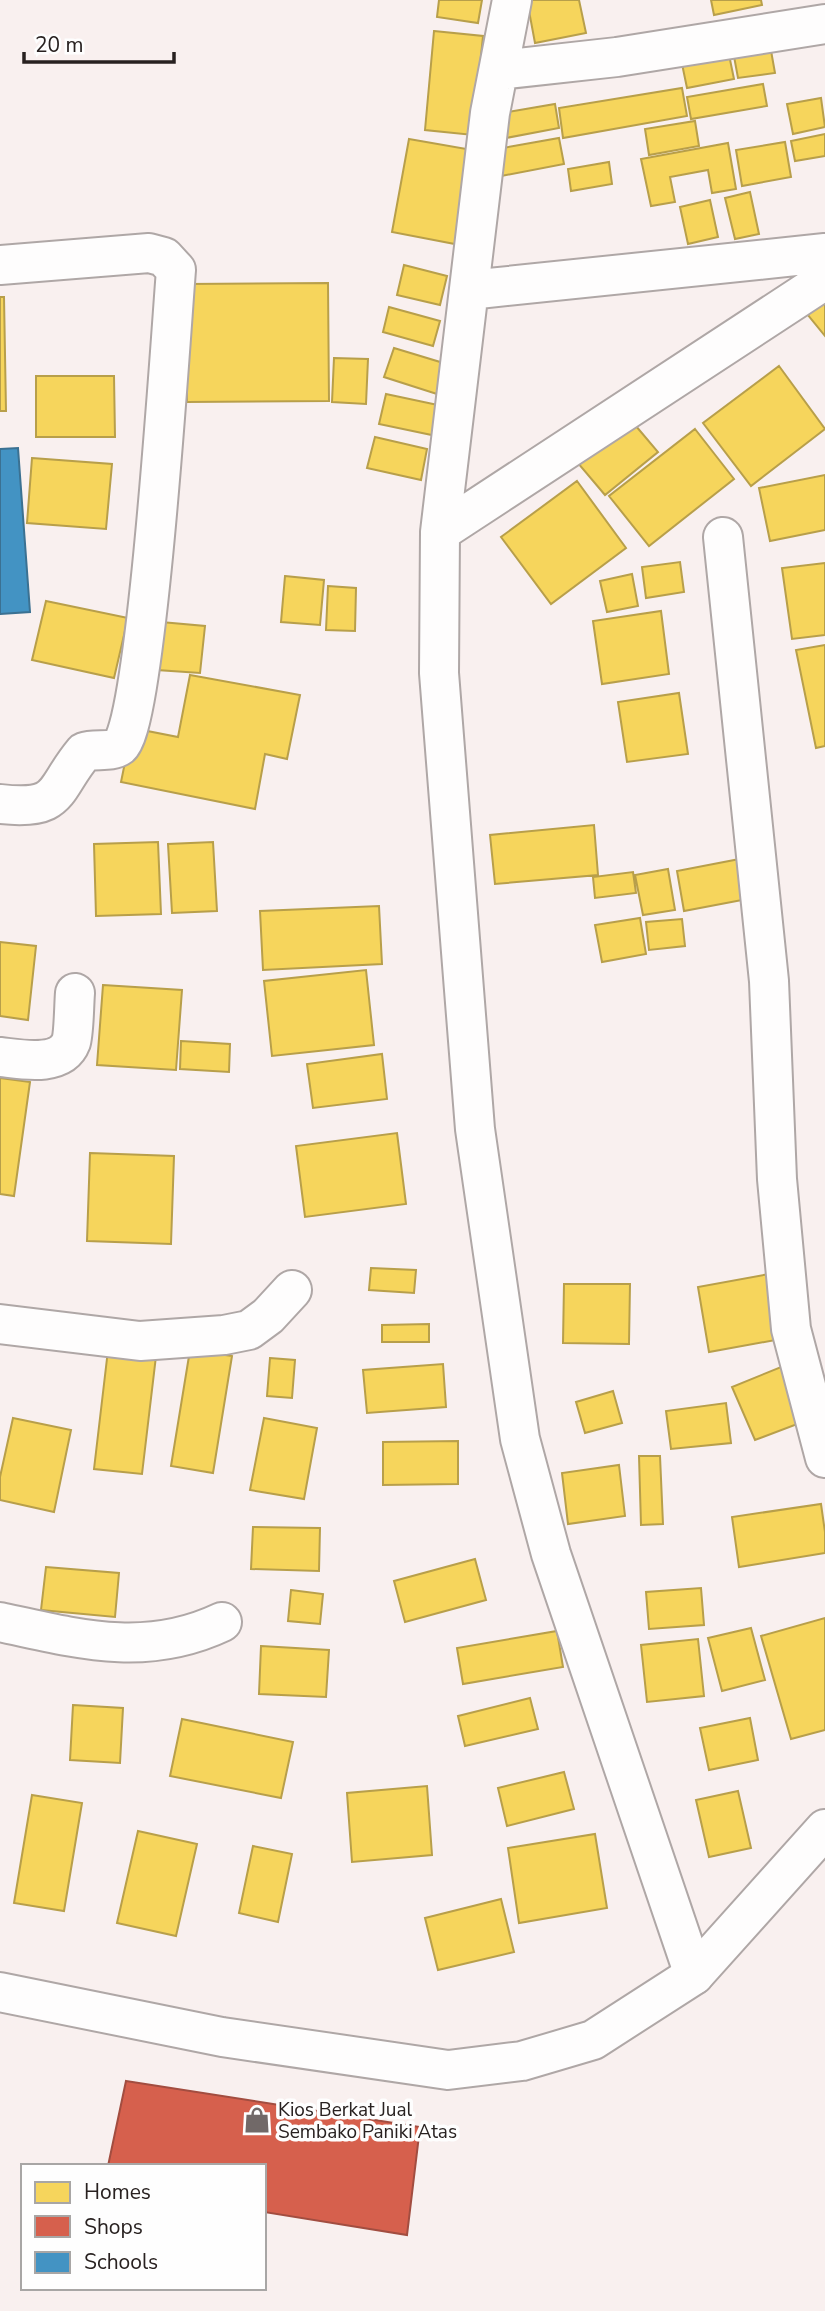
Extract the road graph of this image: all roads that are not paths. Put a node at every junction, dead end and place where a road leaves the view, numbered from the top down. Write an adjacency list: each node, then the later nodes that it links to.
1 (512, 0): 3 (street)
2 (825, 24): 3 (street)
3 (499, 70): 7 (street)
4 (825, 253): 7 (street)
5 (0, 265): 10 (street)
6 (825, 280): 8 (street)
7 (469, 290): 8 (street)
8 (440, 533): 19 (street)
9 (723, 537): 15 (street)
10 (0, 804)
11 (75, 993): 12 (street)
12 (0, 1057)
13 (292, 1290): 14 (street)
14 (0, 1324)
15 (825, 1458)
16 (0, 1622): 17 (street)
17 (222, 1622)
18 (825, 1829): 19 (street)
19 (694, 1975): 20 (street)
20 (0, 1993)

